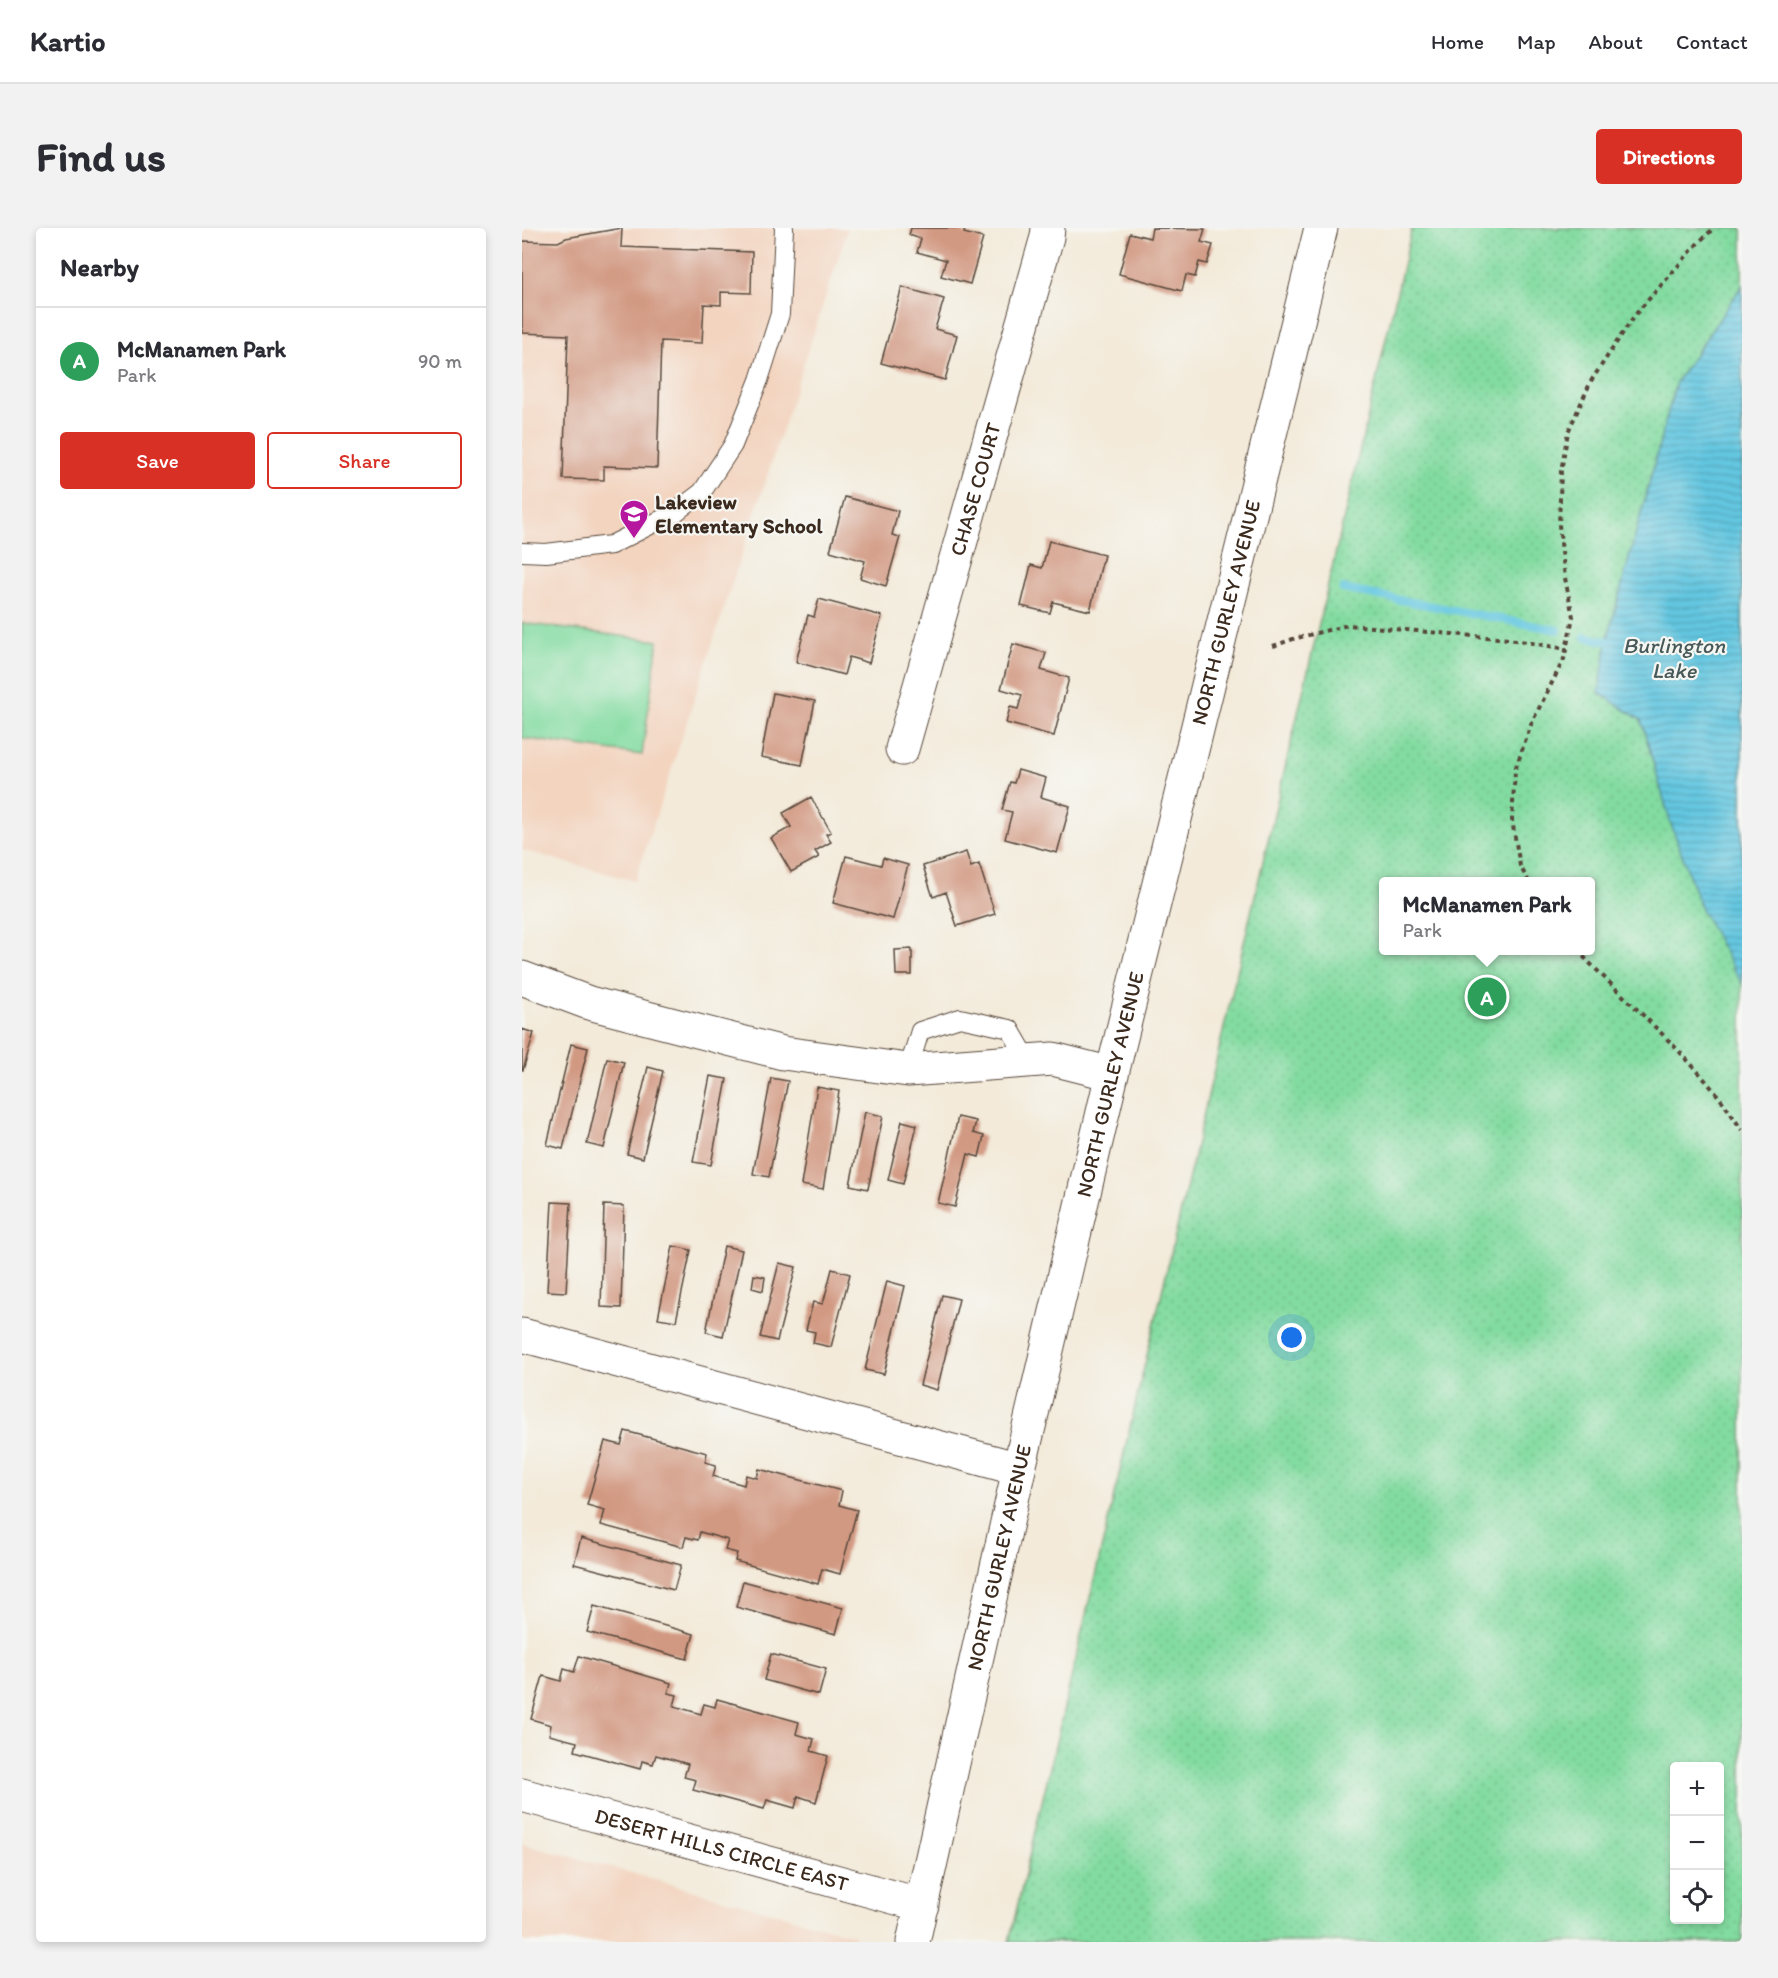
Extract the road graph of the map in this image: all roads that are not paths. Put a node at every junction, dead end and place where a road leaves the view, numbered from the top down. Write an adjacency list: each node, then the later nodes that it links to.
1 (784, 228): 4 (lane)
2 (1048, 228): 5 (street, CHASE COURT)
3 (1321, 228): 9 (street, NORTH GURLEY AVENUE)
4 (522, 552)
5 (902, 749)
6 (522, 978): 8 (street)
7 (1028, 1060): 8 (street); 8 (lane); 9 (street)
8 (908, 1070)
9 (1112, 1074): 11 (street, NORTH GURLEY AVENUE)
10 (522, 1335): 11 (street)
11 (1019, 1469): 13 (street, NORTH GURLEY AVENUE)
12 (522, 1795): 13 (street, DESERT HILLS CIRCLE EAST)
13 (922, 1905): 14 (street, NORTH GURLEY AVENUE)
14 (913, 1942)

